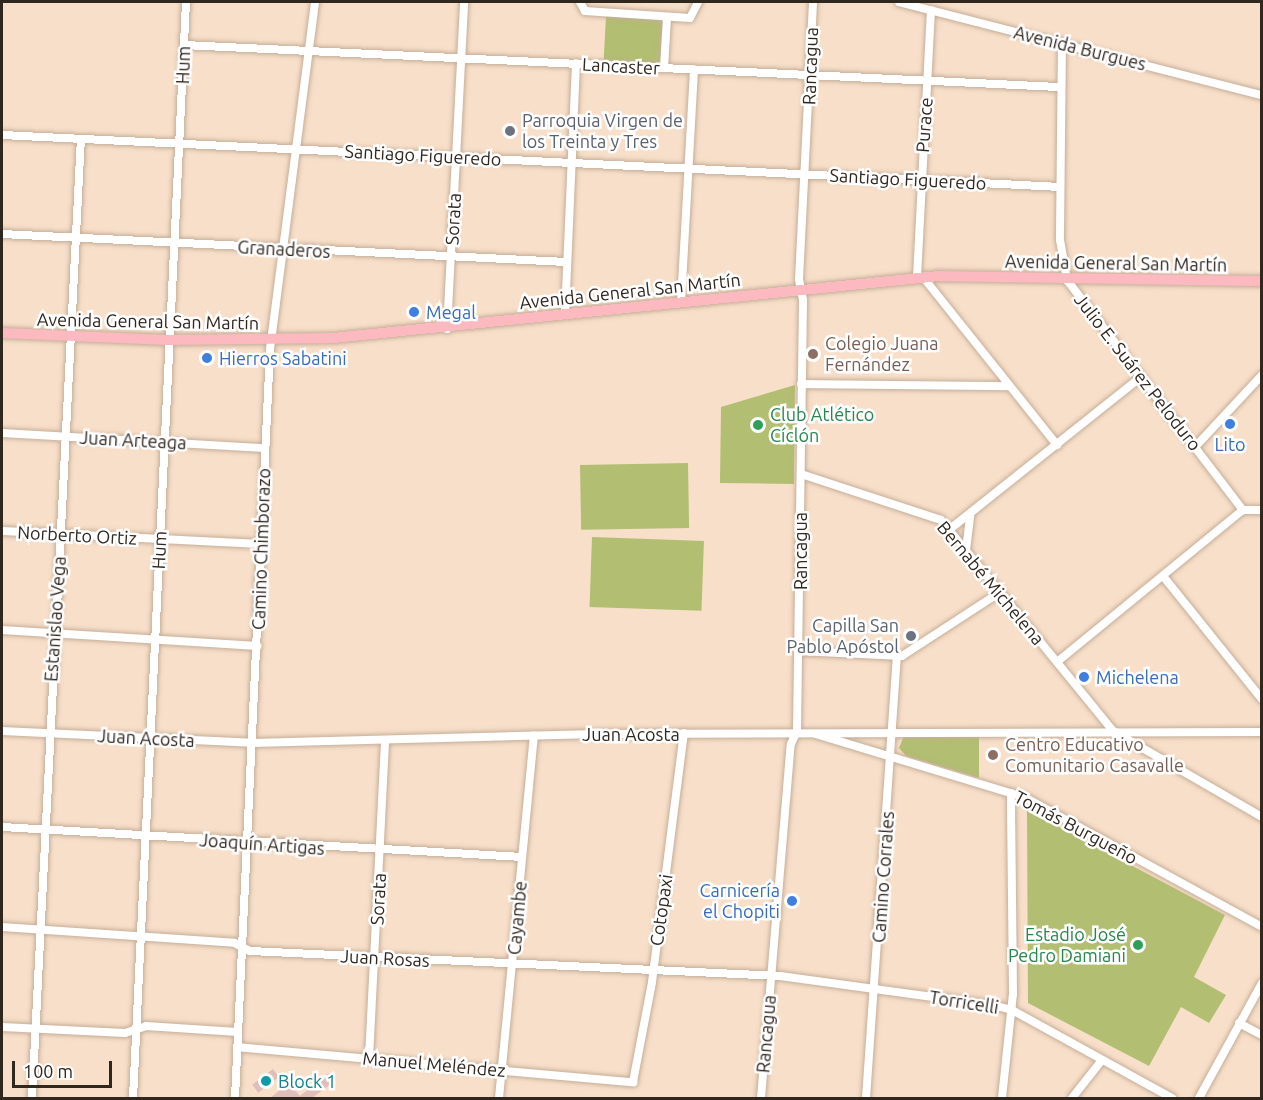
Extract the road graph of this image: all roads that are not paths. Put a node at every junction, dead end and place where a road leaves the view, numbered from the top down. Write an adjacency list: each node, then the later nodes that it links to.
1 (186, 2): 11 (street, Hum)
2 (315, 2): 12 (street, Camino Chimborazo)
3 (464, 2): 13 (street, Sorata)
4 (698, 2): 9 (street)
5 (813, 2): 17 (street, Rancagua)
6 (899, 2): 8 (street, Avenida Burgues)
7 (581, 6): 9 (street)
8 (931, 10): 10 (street, Avenida Burgues); 18 (street, Purace)
9 (667, 17): 15 (street)
10 (1062, 42): 19 (street, Julio E. Suárez Peloduro); 20 (street, Avenida Burgues)
11 (184, 45): 12 (street, Lancaster); 23 (street, Hum)
12 (309, 50): 13 (street, Lancaster); 24 (street, Camino Chimborazo)
13 (461, 58): 14 (street, Lancaster); 25 (street, Sorata)
14 (576, 63): 15 (street, Lancaster); 26 (street)
15 (664, 68): 16 (street, Lancaster)
16 (694, 69): 17 (street, Lancaster); 27 (street)
17 (810, 75): 18 (street, Lancaster); 28 (street, Rancagua)
18 (928, 82): 19 (street, Lancaster); 29 (street, Purace)
19 (1059, 87): 30 (street, Julio E. Suárez Peloduro)
20 (1262, 95)
21 (2, 135): 22 (street, Santiago Figueredo)
22 (81, 139): 23 (street, Santiago Figueredo); 32 (street, Estanislao Vega)
23 (180, 143): 24 (street, Santiago Figueredo); 33 (street, Hum)
24 (296, 149): 25 (street, Santiago Figueredo); 34 (street, Camino Chimborazo)
25 (456, 157): 26 (street, Santiago Figueredo); 35 (street, Sorata)
26 (572, 163): 27 (street, Santiago Figueredo); 36 (street)
27 (689, 168): 28 (street, Santiago Figueredo); 41 (street)
28 (806, 174): 29 (street, Santiago Figueredo); 40 (street, Rancagua)
29 (921, 180): 30 (street, Santiago Figueredo); 37 (street, Purace)
30 (1060, 187): 38 (street, Julio E. Suárez Peloduro)
31 (2, 234): 32 (street, Granaderos)
32 (76, 238): 33 (street, Granaderos); 45 (street, Estanislao Vega)
33 (175, 243): 34 (street, Granaderos); 47 (street, Hum)
34 (283, 248): 35 (street, Granaderos); 46 (street, Camino Chimborazo)
35 (451, 256): 36 (street, Granaderos); 43 (street, Sorata)
36 (567, 262): 42 (street)
37 (920, 277): 38 (main road, Avenida General San Martín); 40 (main road, Avenida General San Martín); 51 (street)
38 (1067, 280): 39 (main road, Avenida General San Martín); 49 (street, Julio E. Suárez Peloduro)
39 (1262, 281)
40 (801, 289): 41 (main road, Avenida General San Martín); 50 (street, Rancagua)
41 (681, 302): 42 (main road, Avenida General San Martín)
42 (565, 315): 43 (main road, Avenida General San Martín)
43 (447, 329): 46 (main road, Avenida General San Martín)
44 (2, 333): 45 (main road, Avenida General San Martín)
45 (71, 337): 47 (main road, Avenida General San Martín); 53 (street, Estanislao Vega)
46 (271, 339): 47 (main road, Avenida General San Martín); 57 (street, Camino Chimborazo)
47 (168, 340): 54 (street, Hum)
48 (1262, 375): 56 (street)
49 (1140, 378): 55 (street); 56 (street, Julio E. Suárez Peloduro)
50 (801, 384): 51 (street); 58 (street, Rancagua)
51 (1009, 386): 55 (street)
52 (2, 433): 53 (street, Juan Arteaga)
53 (66, 436): 54 (street, Juan Arteaga); 64 (street, Estanislao Vega)
54 (164, 442): 57 (street, Juan Arteaga); 65 (street, Hum)
55 (1057, 445): 61 (street)
56 (1196, 446): 59 (street, Julio E. Suárez Peloduro)
57 (265, 447): 66 (street, Camino Chimborazo)
58 (801, 474): 62 (street, Bernabé Michelena); 74 (street, Rancagua)
59 (1243, 510): 60 (street); 68 (street)
60 (1262, 510)
61 (971, 513): 62 (street); 67 (street)
62 (950, 529): 67 (street, Bernabé Michelena)
63 (2, 531): 64 (street, Norberto Ortiz)
64 (61, 534): 65 (street, Norberto Ortiz); 71 (street, Estanislao Vega)
65 (159, 539): 66 (street, Norberto Ortiz); 72 (street, Hum)
66 (261, 544): 73 (street, Camino Chimborazo)
67 (966, 550): 69 (street, Bernabé Michelena)
68 (1163, 576): 76 (street); 77 (street)
69 (1000, 592): 75 (street); 76 (street, Bernabé Michelena)
70 (2, 630): 71 (street)
71 (54, 632): 72 (street); 85 (street, Estanislao Vega)
72 (154, 639): 73 (street); 87 (street, Hum)
73 (257, 646): 89 (street, Camino Chimborazo)
74 (799, 651): 75 (street); 80 (street, Rancagua)
75 (897, 656): 78 (street, Camino Corrales)
76 (1056, 662): 81 (street, Bernabé Michelena)
77 (1262, 699)
78 (893, 730): 81 (street, Juan Acosta); 82 (street, Juan Acosta); 90 (street, Camino Corrales)
79 (2, 731): 85 (street, Juan Acosta)
80 (797, 731): 82 (street, Juan Acosta); 84 (street, Juan Acosta); 107 (street, Rancagua)
81 (1113, 731): 83 (street, Juan Acosta); 92 (street)
82 (810, 732): 90 (street, Tomás Burgueño)
83 (1262, 732)
84 (684, 733): 86 (street, Juan Acosta); 106 (street, Cotopaxi)
85 (49, 734): 87 (street, Juan Acosta); 94 (street, Estanislao Vega)
86 (534, 736): 88 (street, Juan Acosta); 98 (street, Cayambe)
87 (149, 739): 89 (street, Juan Acosta); 95 (street, Hum)
88 (385, 740): 89 (street, Juan Acosta); 97 (street, Sorata)
89 (252, 743): 96 (street, Camino Chimborazo)
90 (891, 759): 91 (street, Tomás Burgueño); 109 (street, Camino Corrales)
91 (1011, 792): 100 (street, Tomás Burgueño); 110 (street)
92 (1262, 817)
93 (2, 827): 94 (street, Joaquín Artigas)
94 (43, 830): 95 (street, Joaquín Artigas); 101 (street, Estanislao Vega)
95 (145, 836): 96 (street, Joaquín Artigas); 102 (street, Hum)
96 (249, 844): 97 (street, Joaquín Artigas); 103 (street, Camino Chimborazo)
97 (380, 851): 98 (street, Joaquín Artigas); 104 (street, Sorata)
98 (522, 857): 105 (street, Cayambe)
99 (2, 927): 101 (street, Juan Rosas)
100 (1262, 927)
101 (39, 929): 102 (street, Juan Rosas); 113 (street, Estanislao Vega)
102 (141, 935): 103 (street, Juan Rosas); 114 (street, Hum)
103 (243, 948): 104 (street, Juan Rosas); 115 (street, Camino Chimborazo)
104 (375, 958): 105 (street, Juan Rosas); 118 (street, Sorata)
105 (513, 965): 106 (street, Juan Rosas); 120 (street, Cayambe)
106 (653, 973): 107 (street, Juan Rosas); 121 (street, Cotopaxi)
107 (771, 977): 109 (street, Torricelli); 126 (street, Rancagua)
108 (1262, 983): 111 (street)
109 (874, 990): 110 (street, Torricelli); 127 (street, Camino Corrales)
110 (1012, 1010): 119 (street, Torricelli); 128 (street)
111 (1239, 1023): 116 (street); 131 (street)
112 (2, 1027): 113 (street)
113 (37, 1029): 114 (street); 122 (street, Estanislao Vega)
114 (136, 1029): 115 (street); 123 (street, Hum)
115 (238, 1032): 117 (street, Camino Chimborazo)
116 (1262, 1035)
117 (237, 1047): 118 (street, Manuel Meléndez); 124 (street, Camino Chimborazo)
118 (369, 1058): 120 (street, Manuel Meléndez)
119 (1102, 1060): 129 (street); 130 (street, Torricelli)
120 (503, 1071): 121 (street, Manuel Meléndez); 125 (street, Cayambe)
121 (630, 1083)
122 (32, 1098)
123 (132, 1098)
124 (234, 1098)
125 (499, 1098)
126 (761, 1098)
127 (866, 1098)
128 (1002, 1098)
129 (1072, 1098)
130 (1172, 1098)
131 (1198, 1098)

